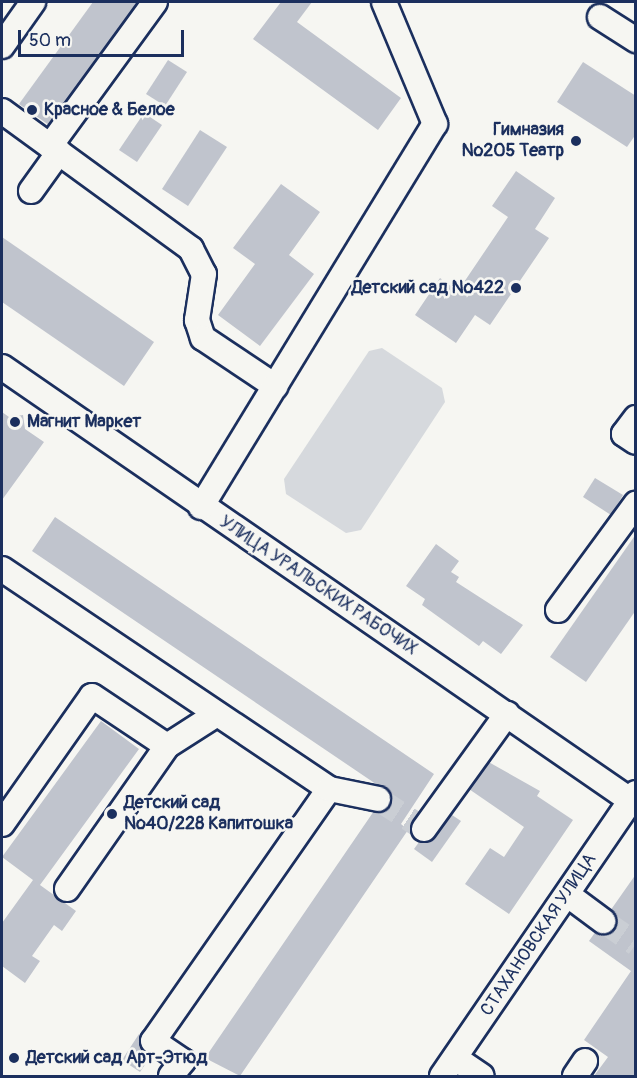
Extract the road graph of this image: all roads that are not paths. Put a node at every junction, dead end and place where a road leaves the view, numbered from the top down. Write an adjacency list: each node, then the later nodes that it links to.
1 (33, 2): 6 (street)
2 (155, 2): 8 (street)
3 (384, 2): 11 (street)
4 (600, 17): 5 (street)
5 (636, 40)
6 (2, 46)
7 (2, 111): 8 (street)
8 (54, 149): 9 (street); 11 (street)
9 (31, 191)
10 (2, 367): 15 (street, УЛИЦА УРАЛЬСКИХ РАБОЧИХ)
11 (275, 386): 15 (street)
12 (636, 418): 13 (street)
13 (636, 442)
14 (636, 504): 17 (street)
15 (201, 507): 19 (street, УЛИЦА УРАЛЬСКИХ РАБОЧИХ)
16 (2, 569): 18 (street)
17 (558, 610)
18 (217, 714): 20 (street); 21 (street)
19 (507, 714): 23 (street, УЛИЦА УРАЛЬСКИХ РАБОЧИХ); 25 (street)
20 (167, 746): 24 (street); 26 (street)
21 (329, 789): 22 (street); 30 (street)
22 (378, 799)
23 (634, 799): 27 (street, СТАХАНОВСКАЯ УЛИЦА)
24 (2, 824)
25 (424, 829)
26 (67, 889)
27 (568, 895): 28 (street); 29 (street, СТАХАНОВСКАЯ УЛИЦА)
28 (603, 921)
29 (448, 1067): 31 (street)
30 (171, 1077)
31 (482, 1077)

